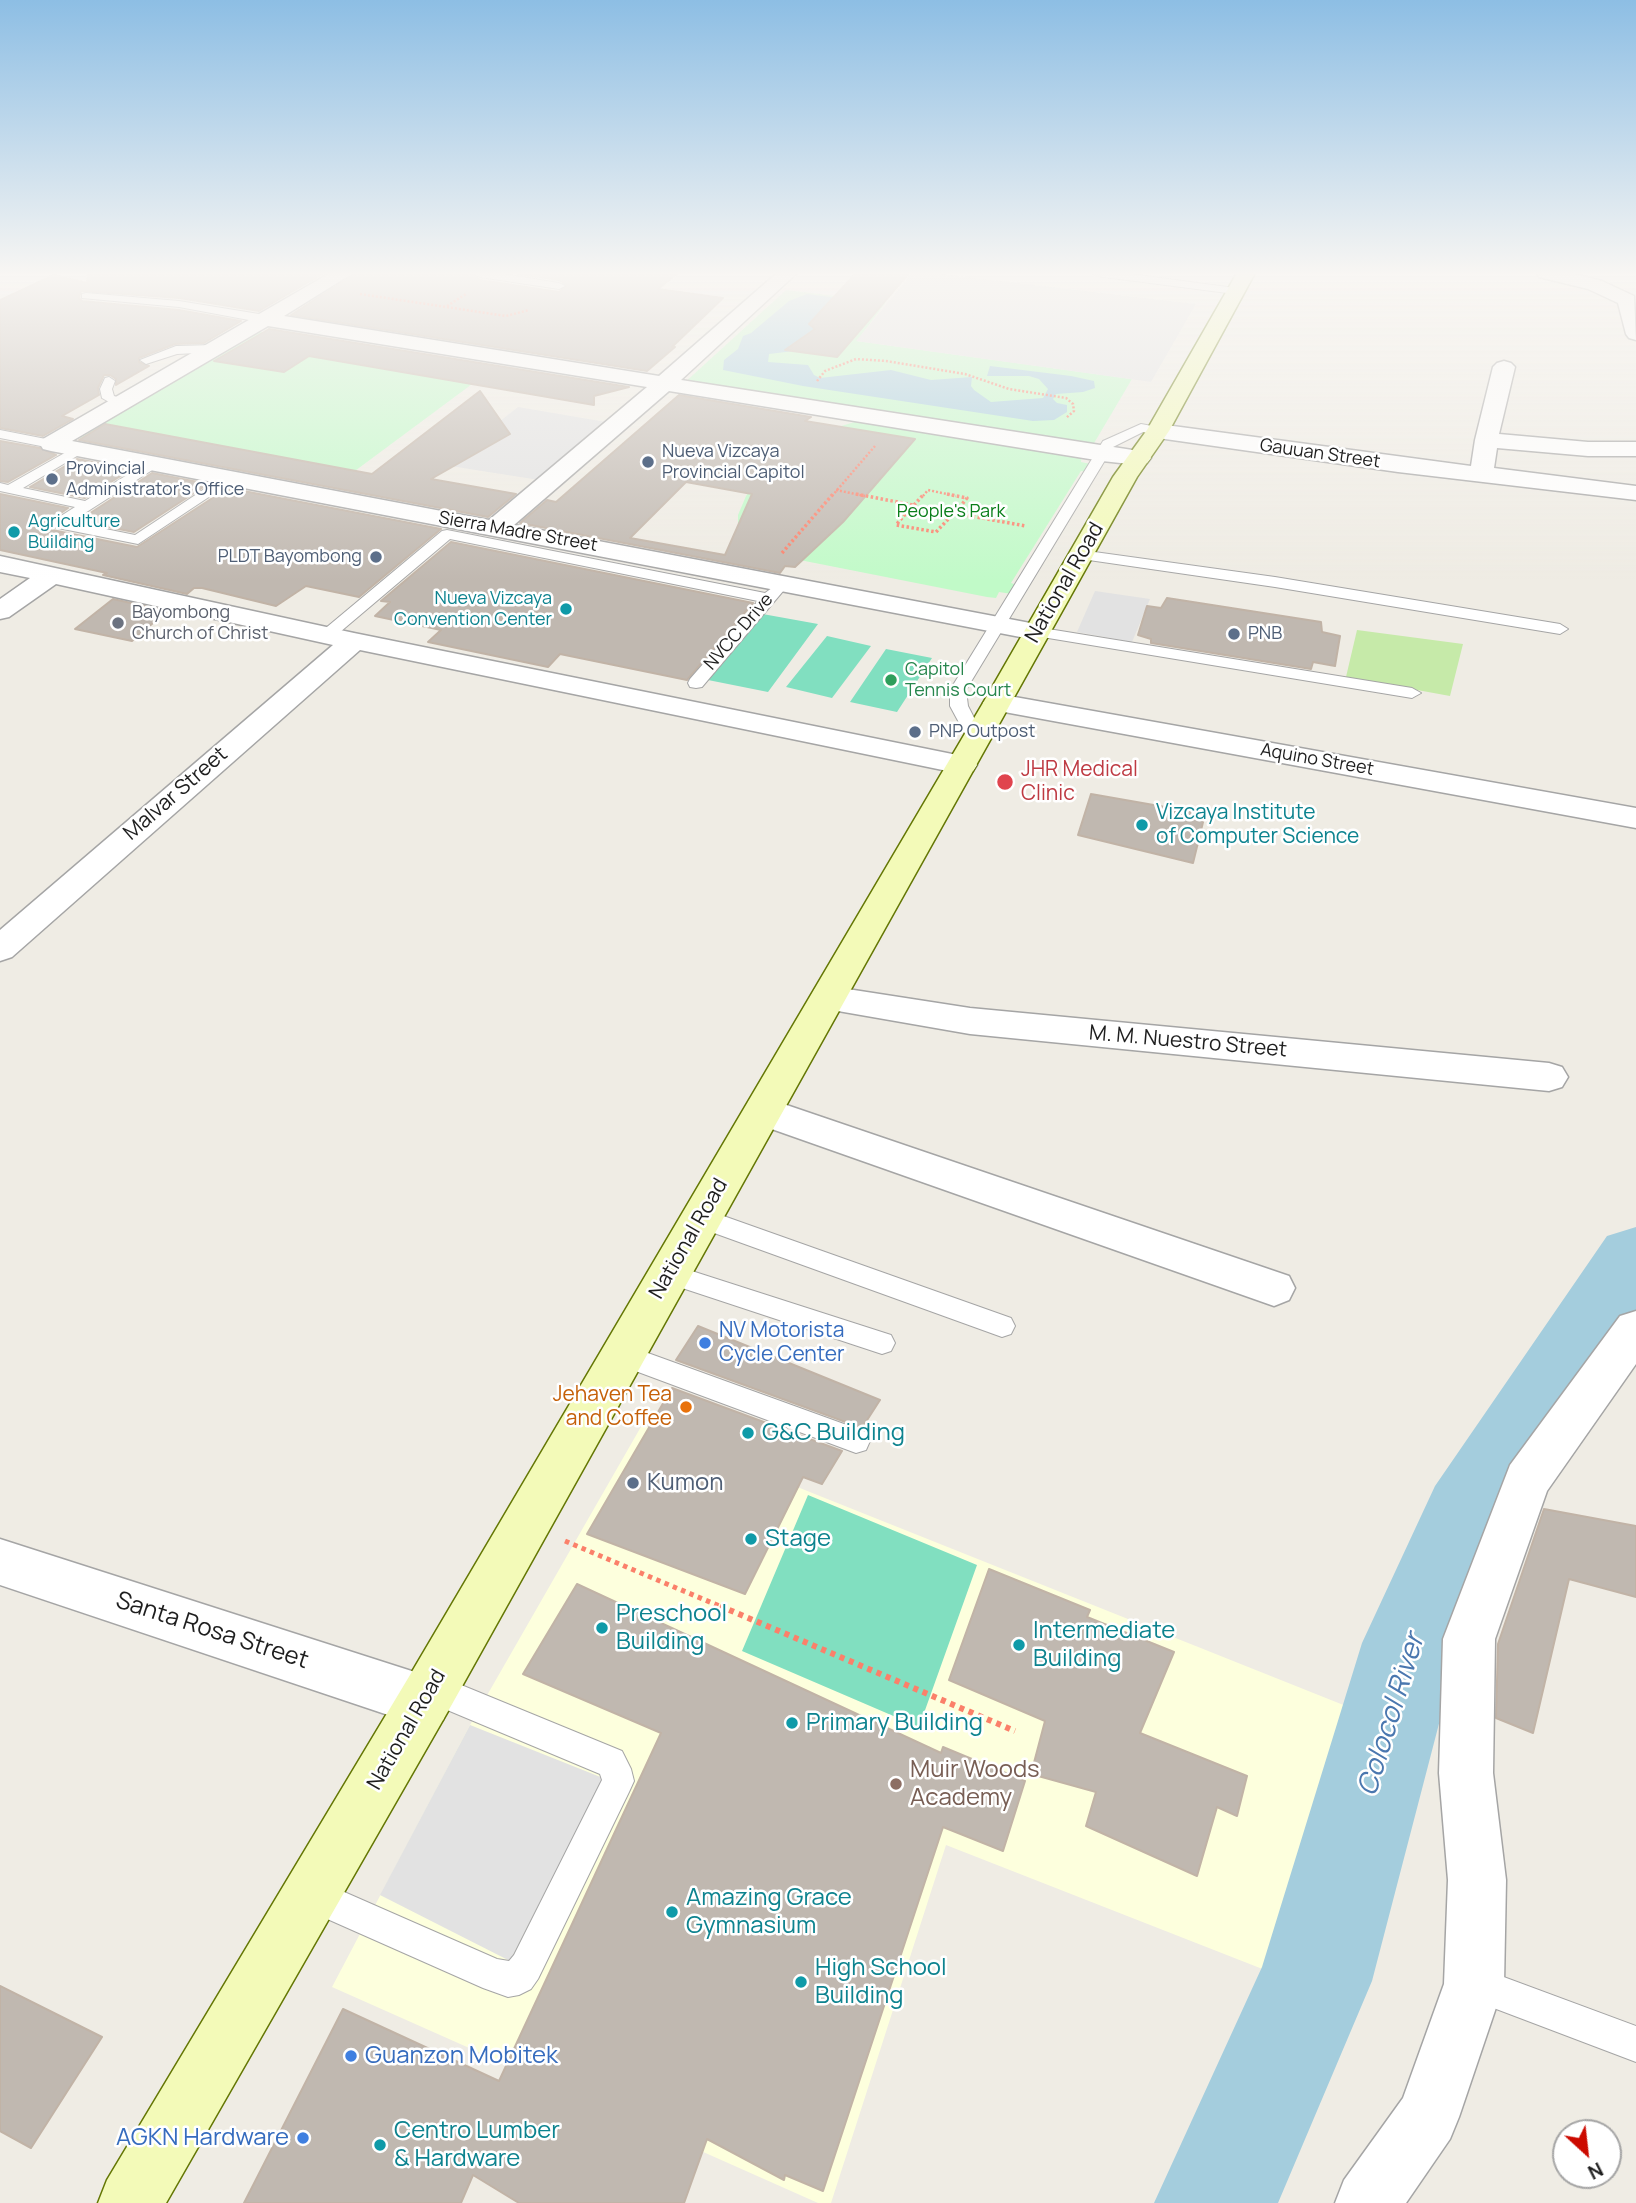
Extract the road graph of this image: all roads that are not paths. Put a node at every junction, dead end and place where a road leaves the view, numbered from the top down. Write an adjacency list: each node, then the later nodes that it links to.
1 (168, 376): 8 (street)
2 (619, 376): 7 (street, Gauuan Street)
3 (672, 376): 7 (street)
4 (1180, 376): 12 (main road, National Road)
5 (1502, 376): 10 (street)
6 (109, 381): 8 (lane)
7 (664, 383): 12 (street, Gauuan Street); 21 (street)
8 (121, 403): 11 (street)
9 (0, 434): 11 (lane, Sierra Madre Street)
10 (1486, 440): 13 (street); 16 (street)
11 (51, 444): 14 (street, Sierra Madre Street)
12 (1133, 448): 16 (street, Gauuan Street); 22 (main road, National Road); 27 (lane)
13 (1636, 449)
14 (77, 450): 15 (street, Sierra Madre Street); 18 (lane)
15 (153, 465): 17 (street, Sierra Madre Street); 20 (lane)
16 (1482, 474): 19 (street, Gauuan Street)
17 (229, 479): 20 (lane); 21 (street, Sierra Madre Street)
18 (6, 488): 20 (lane)
19 (1636, 493)
20 (88, 506)
21 (487, 535): 25 (lane); 25 (street, Sierra Madre Street); 29 (lane)
22 (1080, 555): 27 (main road, National Road); 28 (lane)
23 (0, 564): 24 (street)
24 (50, 576): 26 (street); 29 (street)
25 (771, 586): 27 (street, Sierra Madre Street); 30 (lane, NVCC Drive)
26 (0, 611)
27 (1018, 629): 31 (lane); 32 (main road, National Road); 33 (lane)
28 (1560, 629)
29 (340, 638): 33 (street); 35 (street, Malvar Street)
30 (696, 682)
31 (1412, 694)
32 (999, 703): 33 (main road, National Road); 34 (street, Aquino Street)
33 (969, 752): 36 (main road, National Road)
34 (1636, 818)
35 (0, 949)
36 (828, 998): 37 (street, M. M. Nuestro Street); 38 (main road, National Road)
37 (1549, 1077)
38 (763, 1111): 39 (main road, National Road); 41 (street)
39 (701, 1218): 40 (main road, National Road); 42 (lane)
40 (670, 1274): 44 (lane); 45 (main road, National Road)
41 (1274, 1287)
42 (1002, 1326)
43 (1636, 1329): 50 (street)
44 (882, 1343)
45 (623, 1355): 46 (lane); 48 (main road, National Road)
46 (856, 1441)
47 (0, 1562): 48 (street, Santa Rosa Street)
48 (428, 1694): 49 (main road, National Road); 49 (lane)
49 (310, 1894): 52 (main road, National Road)
50 (1474, 1984): 51 (lane); 53 (street)
51 (1636, 2044)
52 (130, 2203)
53 (1367, 2203)

